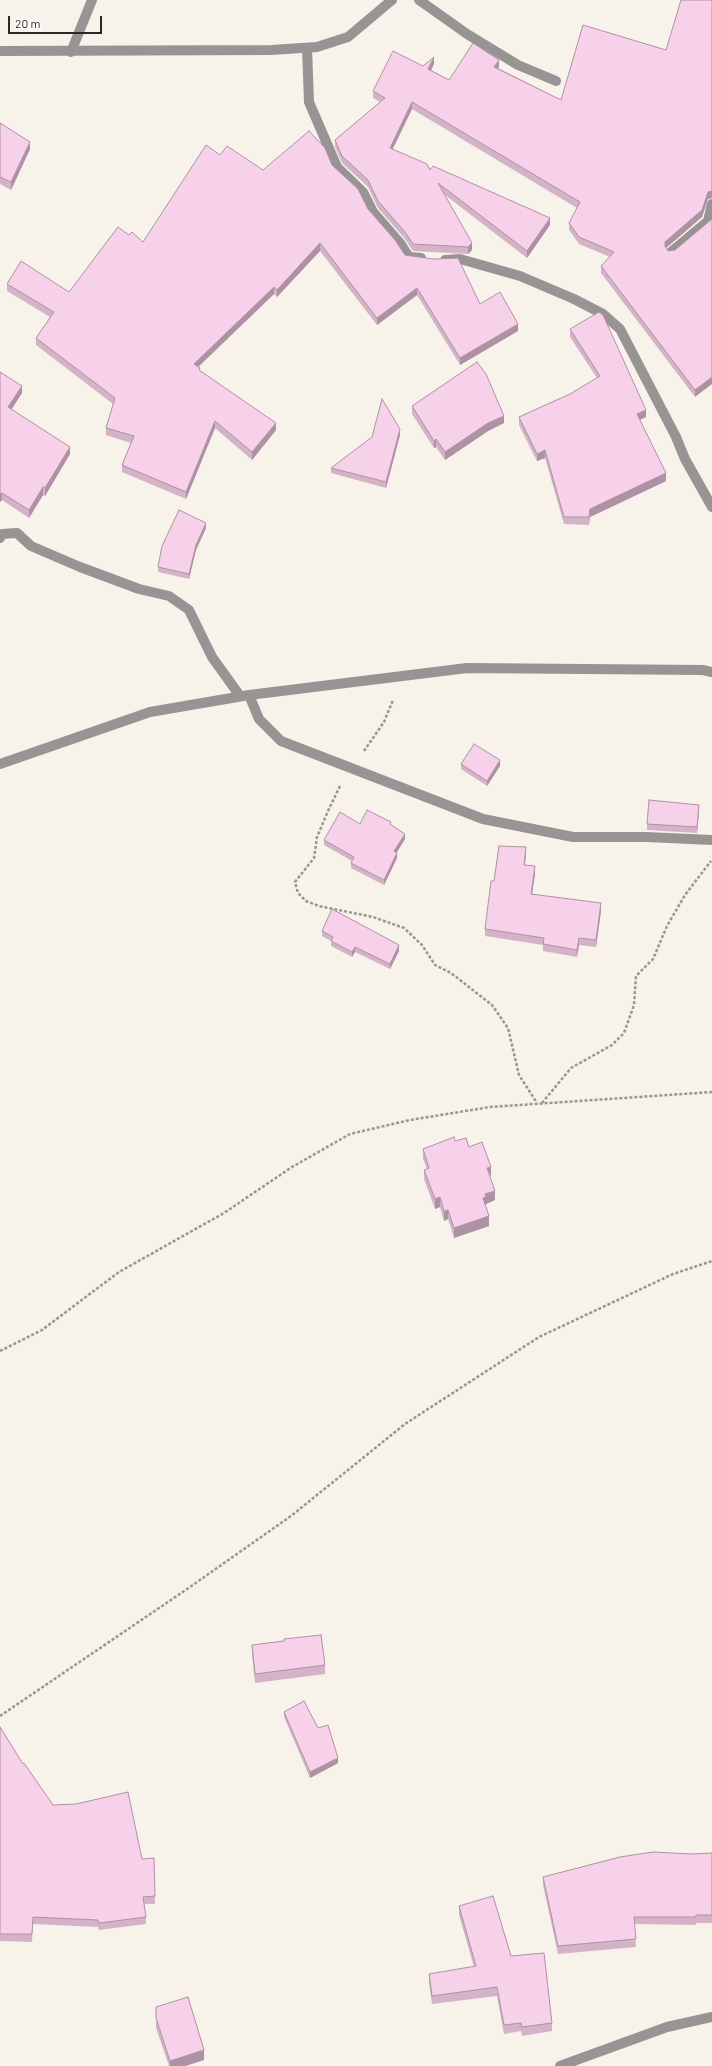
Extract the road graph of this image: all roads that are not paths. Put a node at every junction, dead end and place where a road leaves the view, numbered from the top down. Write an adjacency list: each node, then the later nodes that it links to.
1 (92, 0): 6 (street)
2 (392, 0): 4 (street)
3 (419, 0): 7 (street)
4 (306, 48): 6 (street); 10 (street)
5 (0, 51): 6 (street)
6 (71, 52)
7 (556, 81)
8 (712, 204): 9 (street)
9 (671, 252)
10 (712, 507)
11 (0, 538): 13 (street)
12 (712, 672): 13 (street)
13 (244, 696): 14 (street); 15 (street)
14 (0, 764)
15 (712, 840)
16 (712, 2018): 17 (street)
17 (560, 2066)

